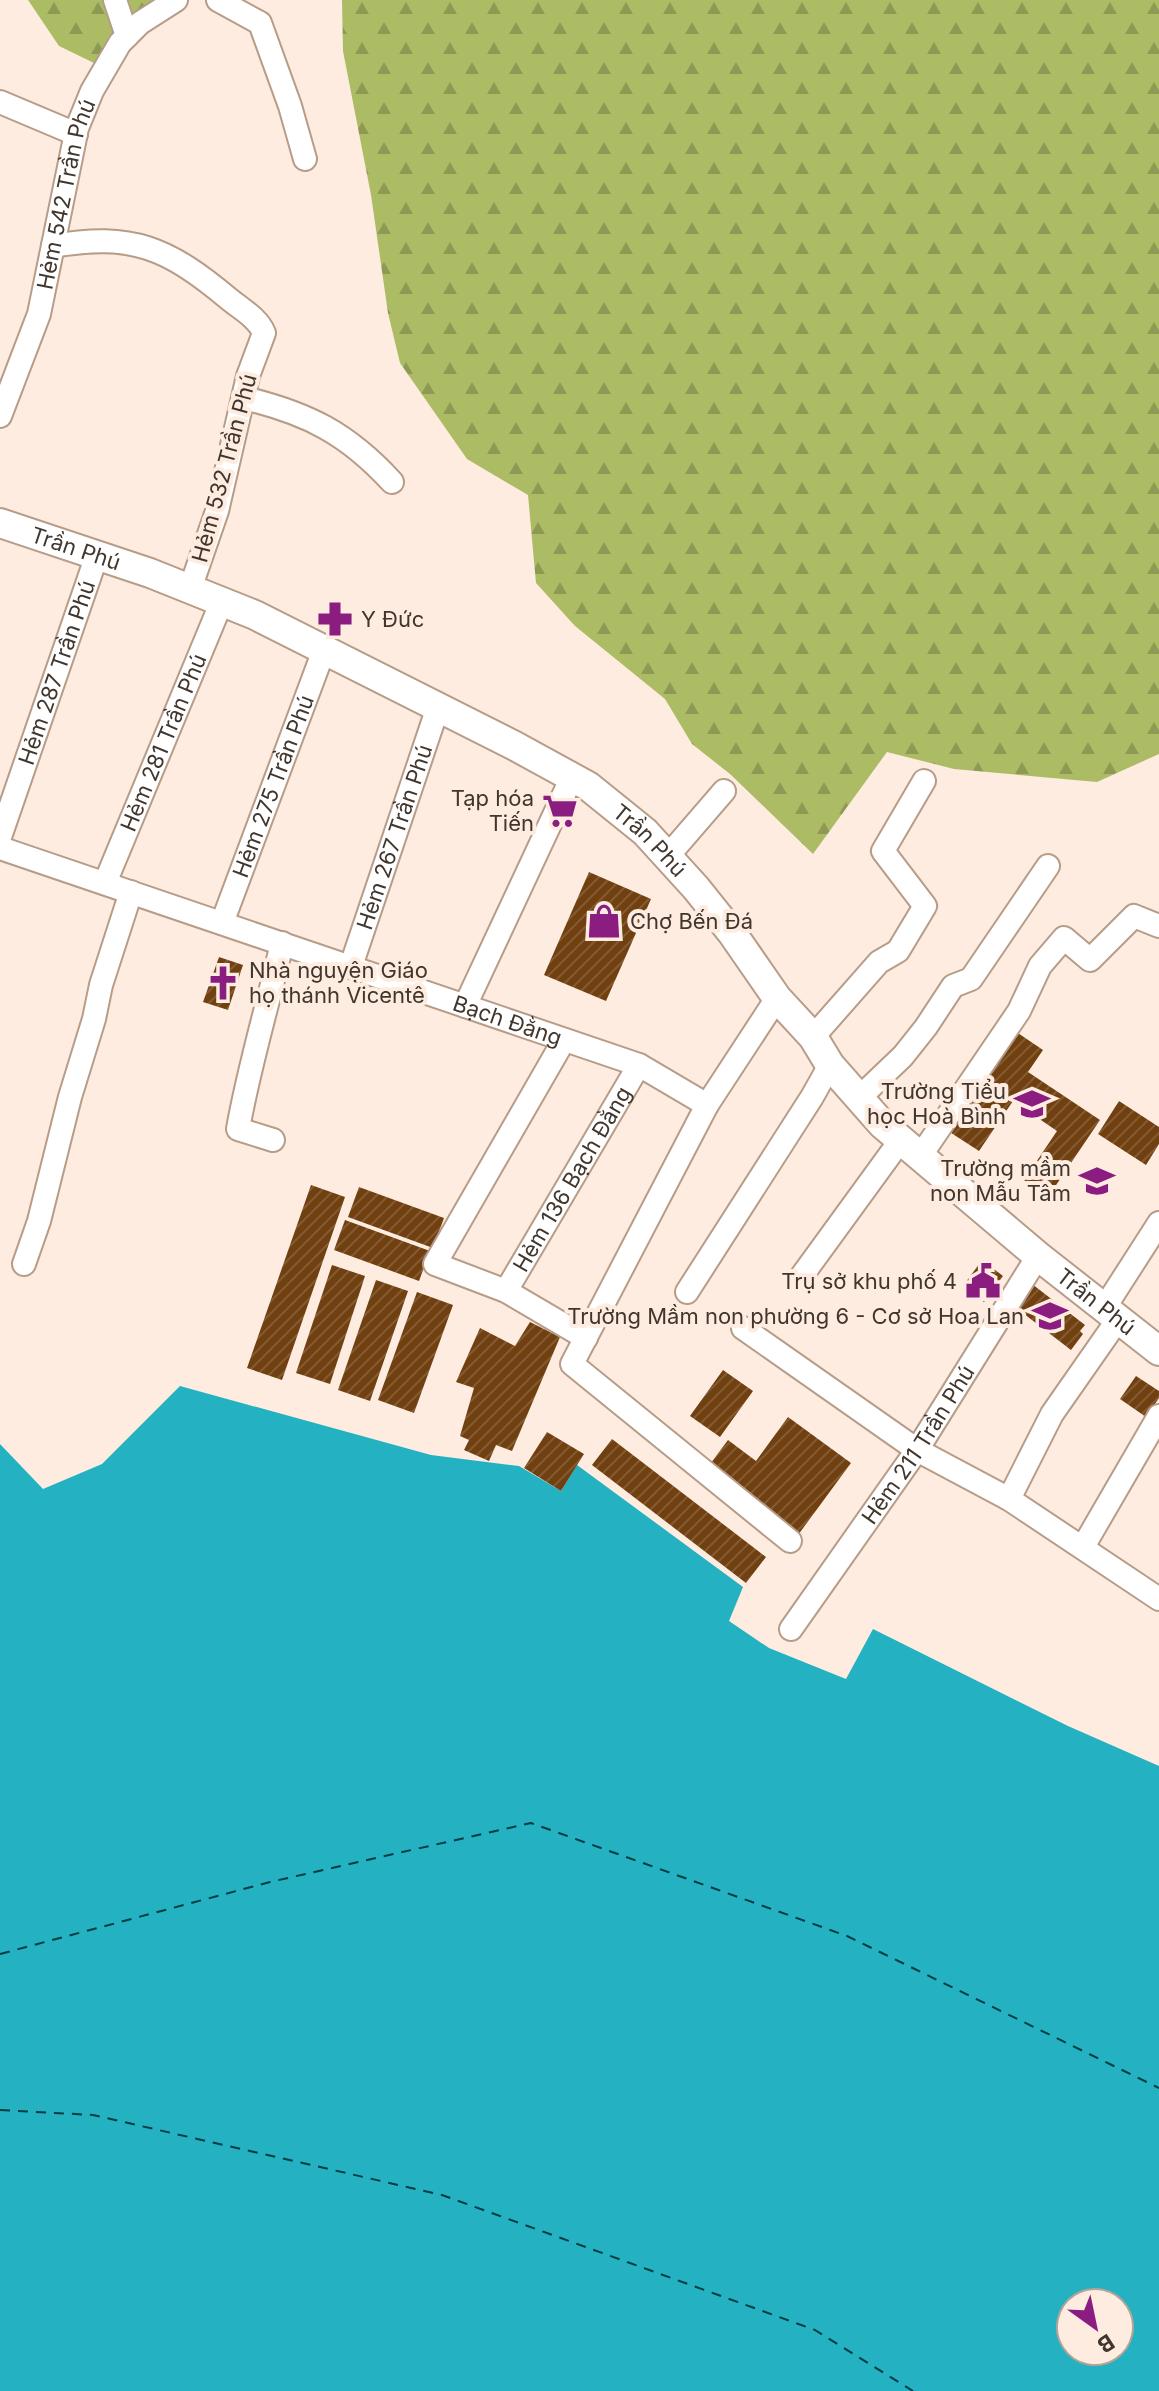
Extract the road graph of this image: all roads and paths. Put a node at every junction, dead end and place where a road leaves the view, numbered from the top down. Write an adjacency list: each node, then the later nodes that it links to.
1 (115, 0): 4 (street)
2 (176, 0): 4 (street, Hẻm 542 Trần Phú)
3 (218, 0): 7 (street)
4 (127, 36): 6 (street, Hẻm 542 Trần Phú)
5 (0, 102): 6 (street)
6 (76, 134): 8 (street, Hẻm 542 Trần Phú)
7 (305, 159)
8 (53, 246): 9 (street, Hẻm 542 Trần Phú); 10 (street, Hẻm 532 Trần Phú)
9 (4, 393): 11 (street, Hẻm 542 Trần Phú)
10 (244, 398): 12 (street); 15 (street, Hẻm 532 Trần Phú)
11 (0, 416)
12 (392, 482)
13 (0, 523): 14 (main road, Trần Phú)
14 (97, 555): 15 (main road, Trần Phú); 22 (street, Hẻm 287 Trần Phú)
15 (190, 589): 16 (main road, Trần Phú)
16 (222, 601): 17 (main road, Trần Phú); 26 (street, Hẻm 281 Trần Phú)
17 (324, 650): 18 (main road, Trần Phú); 28 (street, Hẻm 275 Trần Phú)
18 (438, 707): 19 (main road, Trần Phú); 31 (street, Hẻm 267 Trần Phú)
19 (572, 777): 24 (main road, Trần Phú); 33 (street)
20 (924, 781): 34 (street)
21 (724, 791): 24 (street)
22 (0, 837)
23 (0, 848): 26 (street, Bạch Đằng)
24 (667, 857): 32 (main road, Trần Phú)
25 (1048, 866): 38 (street)
26 (105, 883): 27 (street, Bạch Đằng)
27 (131, 892): 28 (street, Bạch Đằng); 44 (street)
28 (222, 923): 30 (street, Bạch Đằng)
29 (1159, 926): 41 (street)
30 (282, 943): 31 (street, Bạch Đằng); 40 (street)
31 (351, 966): 33 (street, Bạch Đằng)
32 (777, 998): 34 (main road, Trần Phú); 39 (street)
33 (465, 1006): 35 (street, Bạch Đằng)
34 (813, 1037): 37 (main road, Trần Phú)
35 (564, 1040): 36 (street, Bạch Đằng); 46 (street)
36 (639, 1065): 39 (street, Bạch Đằng); 46 (street, Hẻm 136 Bạch Đằng)
37 (830, 1065): 38 (main road, Trần Phú); 47 (street)
38 (858, 1099): 41 (main road, Trần Phú)
39 (707, 1105): 50 (street)
40 (273, 1140)
41 (910, 1149): 43 (main road, Trần Phú); 45 (street)
42 (1159, 1223): 48 (street)
43 (1038, 1256): 48 (main road, Trần Phú); 53 (street, Hẻm 211 Trần Phú)
44 (24, 1264)
45 (801, 1277)
46 (506, 1291): 50 (street)
47 (687, 1292)
48 (1112, 1312): 51 (main road, Trần Phú); 54 (street)
49 (743, 1328): 53 (street)
50 (586, 1338): 55 (street)
51 (1159, 1351)
52 (1159, 1416): 56 (street)
53 (917, 1450): 54 (street); 58 (street, Hẻm 211 Trần Phú)
54 (1009, 1499): 56 (street)
55 (790, 1541)
56 (1083, 1547): 57 (street)
57 (1159, 1599)
58 (791, 1629)

